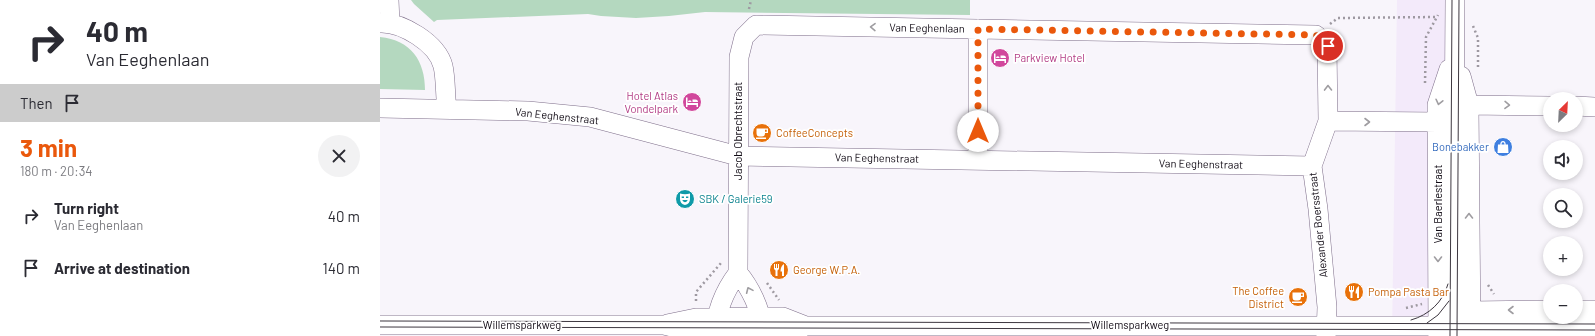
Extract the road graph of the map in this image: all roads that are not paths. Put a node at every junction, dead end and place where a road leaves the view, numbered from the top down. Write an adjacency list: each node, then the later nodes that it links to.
1 (389, 0): 3 (street)
2 (1455, 2): 7 (street, Van Baerlestraat)
3 (385, 23): 13 (street)
4 (978, 29): 5 (street, Van Eeghenlaan, one-way to 5); 6 (street, Van Eeghenlaan); 17 (street)
5 (744, 37): 16 (street, Jacob Obrechtstraat)
6 (1322, 40): 14 (street, Alexander Boersstraat, one-way to 6)
7 (1454, 51): 8 (street, Van Baerlestraat); 15 (street, Van Baerlestraat, one-way to 15); 27 (street, Van Baerlestraat)
8 (1468, 105): 9 (street, one-way to 9); 27 (street, Van Baerlestraat, one-way to 8)
9 (1543, 106)
10 (1583, 106): 11 (street)
11 (1595, 107)
12 (380, 108): 13 (street, Van Eeghenstraat)
13 (447, 109): 16 (street, Van Eeghenstraat)
14 (1328, 122): 15 (street, one-way to 15); 18 (street, Alexander Boersstraat)
15 (1438, 122): 27 (street, Van Baerlestraat, one-way to 27)
16 (738, 156): 17 (street, Van Eeghenstraat); 19 (street, Jacob Obrechtstraat)
17 (978, 160): 18 (street, Van Eeghenstraat)
18 (1312, 166): 28 (street, Alexander Boersstraat)
19 (738, 274): 25 (street); 26 (street, one-way to 19)
20 (1583, 310): 21 (street)
21 (1595, 310)
22 (1543, 311): 27 (street, one-way to 27)
23 (380, 325): 25 (street, Willemsparkweg)
24 (1595, 327): 27 (street)
25 (718, 329): 26 (street, Willemsparkweg)
26 (760, 329): 28 (street, Willemsparkweg)
27 (1456, 329): 28 (street, Willemsparkweg)
28 (1326, 331)

